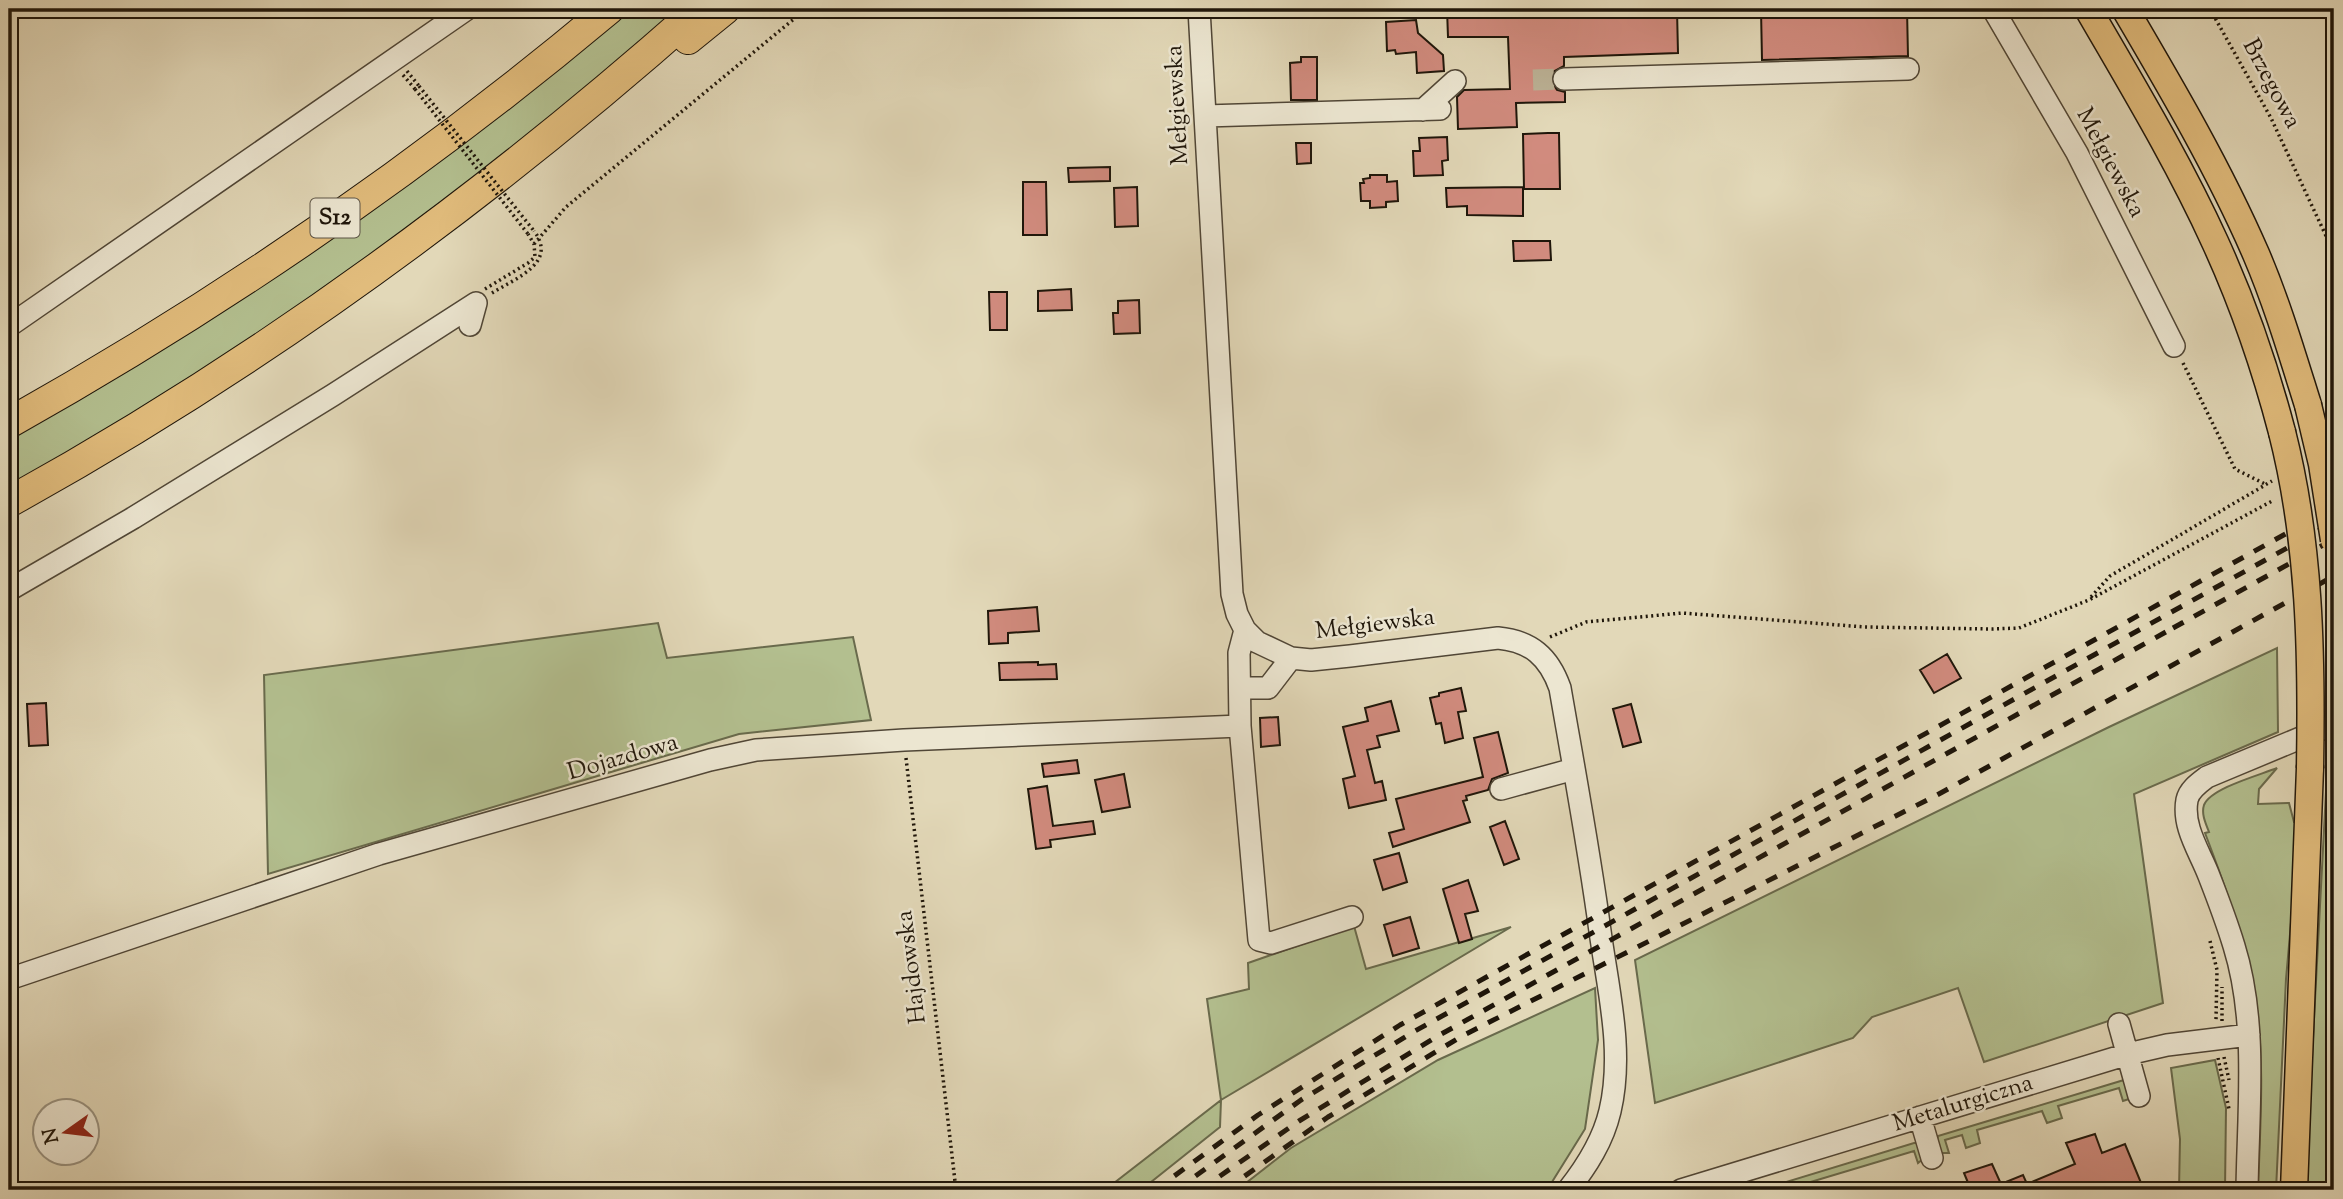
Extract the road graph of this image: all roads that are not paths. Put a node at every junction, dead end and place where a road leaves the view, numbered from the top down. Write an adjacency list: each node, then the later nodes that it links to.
1 (467, 9): 15 (street)
2 (609, 9): 17 (highway, S12)
3 (699, 9): 13 (highway, S12)
4 (725, 9): 13 (highway)
5 (1199, 9): 12 (street, Mełgiewska)
6 (1993, 9): 16 (street, Mełgiewska)
7 (2088, 9): 39 (main road, bridge)
8 (2125, 9): 19 (main road, bridge)
9 (1908, 69): 10 (street)
10 (1564, 79)
11 (1455, 81): 12 (street)
12 (1205, 116): 21 (street, Mełgiewska)
13 (553, 133): 18 (highway, S12)
14 (470, 325): 20 (street)
15 (9, 326)
16 (2174, 346)
17 (9, 423)
18 (9, 502)
19 (2334, 540)
20 (9, 590)
21 (1245, 630): 22 (street, Mełgiewska); 23 (street)
22 (1291, 658): 23 (street); 26 (street, Mełgiewska)
23 (1240, 688): 25 (street)
24 (2334, 724): 31 (street)
25 (1240, 726): 28 (street); 29 (street, Dojazdowa)
26 (1574, 769): 27 (street); 36 (street)
27 (1501, 789)
28 (1352, 917)
29 (9, 979)
30 (2119, 1024): 32 (street)
31 (2249, 1035): 32 (street, Metalurgiczna); 38 (street)
32 (2128, 1054): 33 (street); 34 (street, Metalurgiczna)
33 (2139, 1096)
34 (1920, 1116): 35 (street); 37 (street, Metalurgiczna)
35 (1932, 1158)
36 (1580, 1186)
37 (1695, 1188)
38 (2247, 1190)
39 (2294, 1190)

